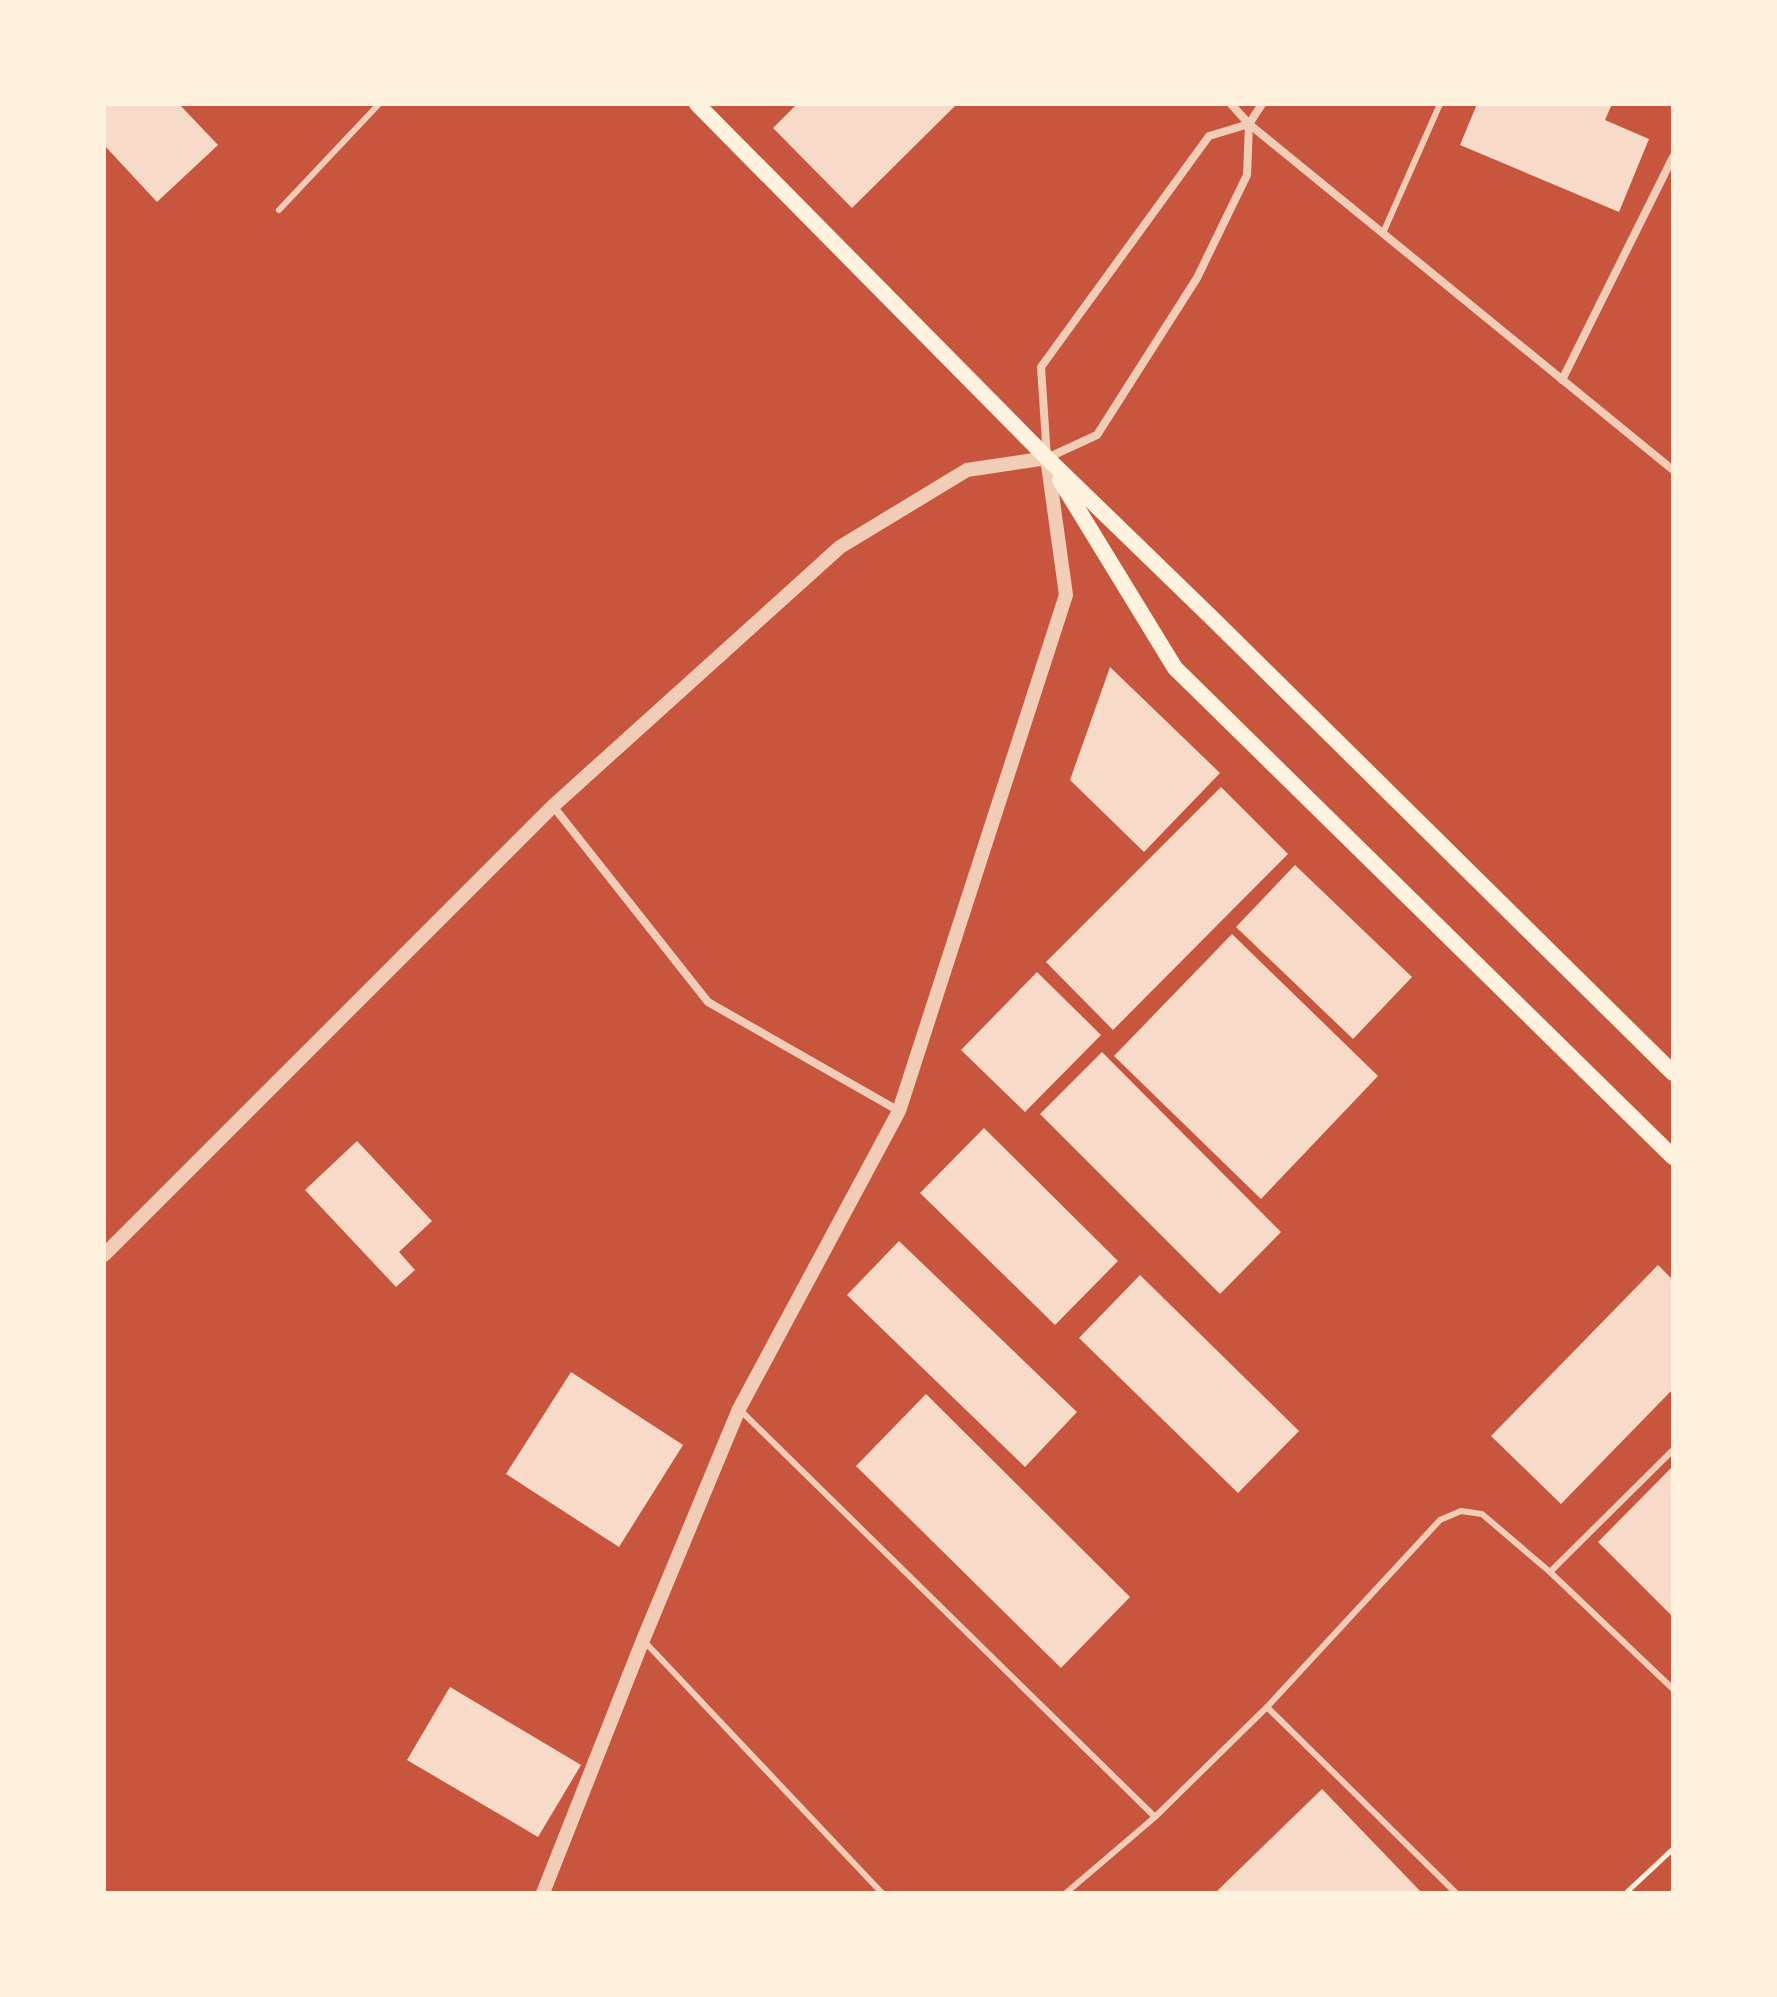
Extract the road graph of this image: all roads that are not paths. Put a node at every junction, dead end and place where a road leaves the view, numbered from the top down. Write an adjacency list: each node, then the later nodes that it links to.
1 (379, 104): 8 (lane)
2 (697, 104): 11 (main road)
3 (1231, 104): 6 (street)
4 (1262, 104): 6 (street)
5 (1440, 104): 9 (lane)
6 (1249, 124): 9 (street); 11 (street); 11 (street)
7 (1673, 157): 10 (street)
8 (279, 210)
9 (1383, 233): 10 (street)
10 (1562, 380): 12 (street)
11 (1047, 458): 13 (street); 14 (main road); 15 (street); 16 (main road)
12 (1673, 470)
13 (553, 806): 15 (street); 17 (street)
14 (1673, 1073)
15 (899, 1111): 18 (street)
16 (1673, 1157)
17 (104, 1255)
18 (739, 1409): 21 (street); 24 (lane)
19 (1673, 1450): 20 (lane)
20 (1550, 1572): 22 (lane); 23 (lane)
21 (643, 1640): 25 (street); 26 (lane)
22 (1673, 1689)
23 (1267, 1707): 24 (lane); 28 (lane)
24 (1155, 1817): 27 (lane)
25 (543, 1893)
26 (882, 1893)
27 (1066, 1893)
28 (1456, 1893)

